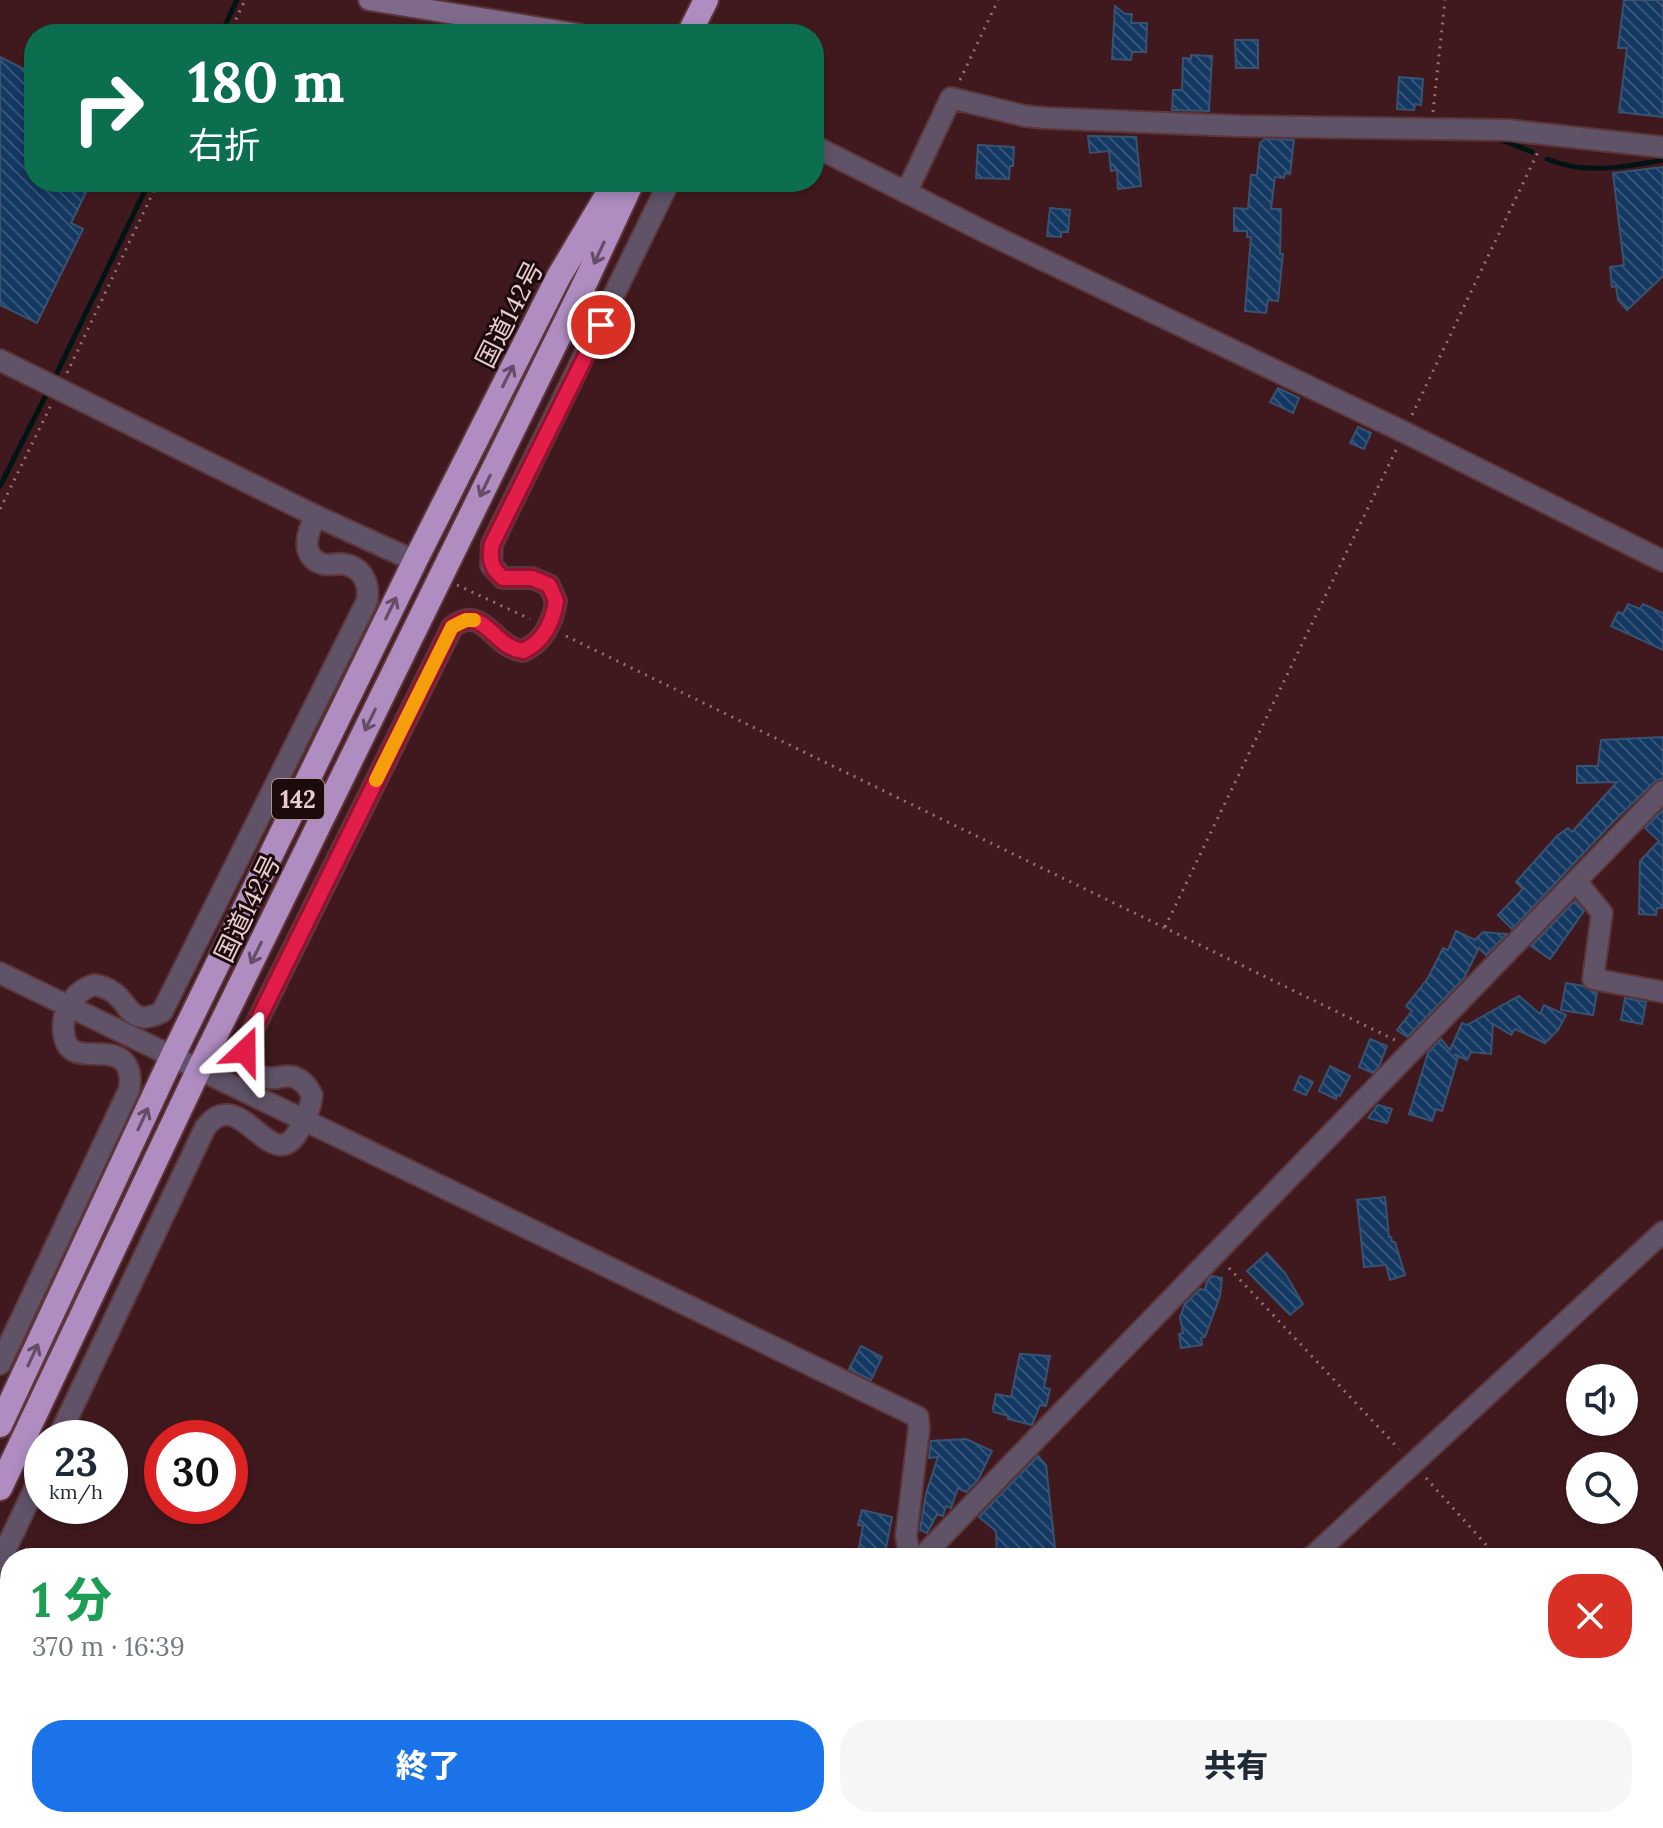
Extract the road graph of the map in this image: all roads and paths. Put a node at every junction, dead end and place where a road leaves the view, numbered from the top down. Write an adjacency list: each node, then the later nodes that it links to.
1 (245, 0): 6 (path)
2 (369, 0): 7 (street)
3 (706, 0): 8 (highway)
4 (998, 0): 9 (path)
5 (1445, 0): 10 (path)
6 (234, 24)
7 (517, 24)
8 (694, 24)
9 (951, 98): 10 (street); 14 (street)
10 (1430, 130): 11 (street)
11 (1547, 134): 12 (street); 21 (path)
12 (1663, 147)
13 (824, 151): 14 (street)
14 (907, 191): 21 (street)
15 (153, 192): 20 (path)
16 (609, 192): 24 (highway, 国道142号 / 142, one-way to 16)
17 (627, 192): 26 (highway, 国道142号 / 142, one-way to 26)
18 (664, 192): 27 (street)
19 (0, 360): 20 (street)
20 (59, 388): 22 (path); 23 (street)
21 (1404, 432): 25 (street); 30 (path)
22 (0, 509)
23 (316, 516): 24 (street); 33 (street)
24 (415, 561): 35 (highway, 国道142号 / 142, one-way to 24)
25 (1663, 561)
26 (441, 576): 27 (path); 36 (highway, 国道142号 / 142, one-way to 36)
27 (547, 627): 30 (path); 37 (street)
28 (1663, 791): 29 (street)
29 (1576, 881): 32 (street); 34 (street)
30 (1165, 927): 34 (path)
31 (0, 973): 33 (street)
32 (1663, 992)
33 (69, 1006): 35 (street); 40 (street)
34 (1414, 1050): 39 (street)
35 (173, 1055): 36 (street); 41 (highway, 国道142号 / 142, one-way to 35)
36 (199, 1069): 37 (street); 45 (highway, 国道142号 / 142)
37 (304, 1120): 42 (street); 48 (street)
38 (1663, 1232): 44 (street)
39 (1216, 1254): 44 (path); 49 (street)
40 (0, 1364)
41 (10, 1381): 43 (highway, 国道142号 / 142)
42 (67, 1420)
43 (0, 1425)
44 (1413, 1464): 50 (street); 51 (path)
45 (0, 1488)
46 (24, 1511): 47 (street)
47 (6, 1548)
48 (908, 1548)
49 (931, 1548)
50 (1322, 1548)
51 (1489, 1548)

